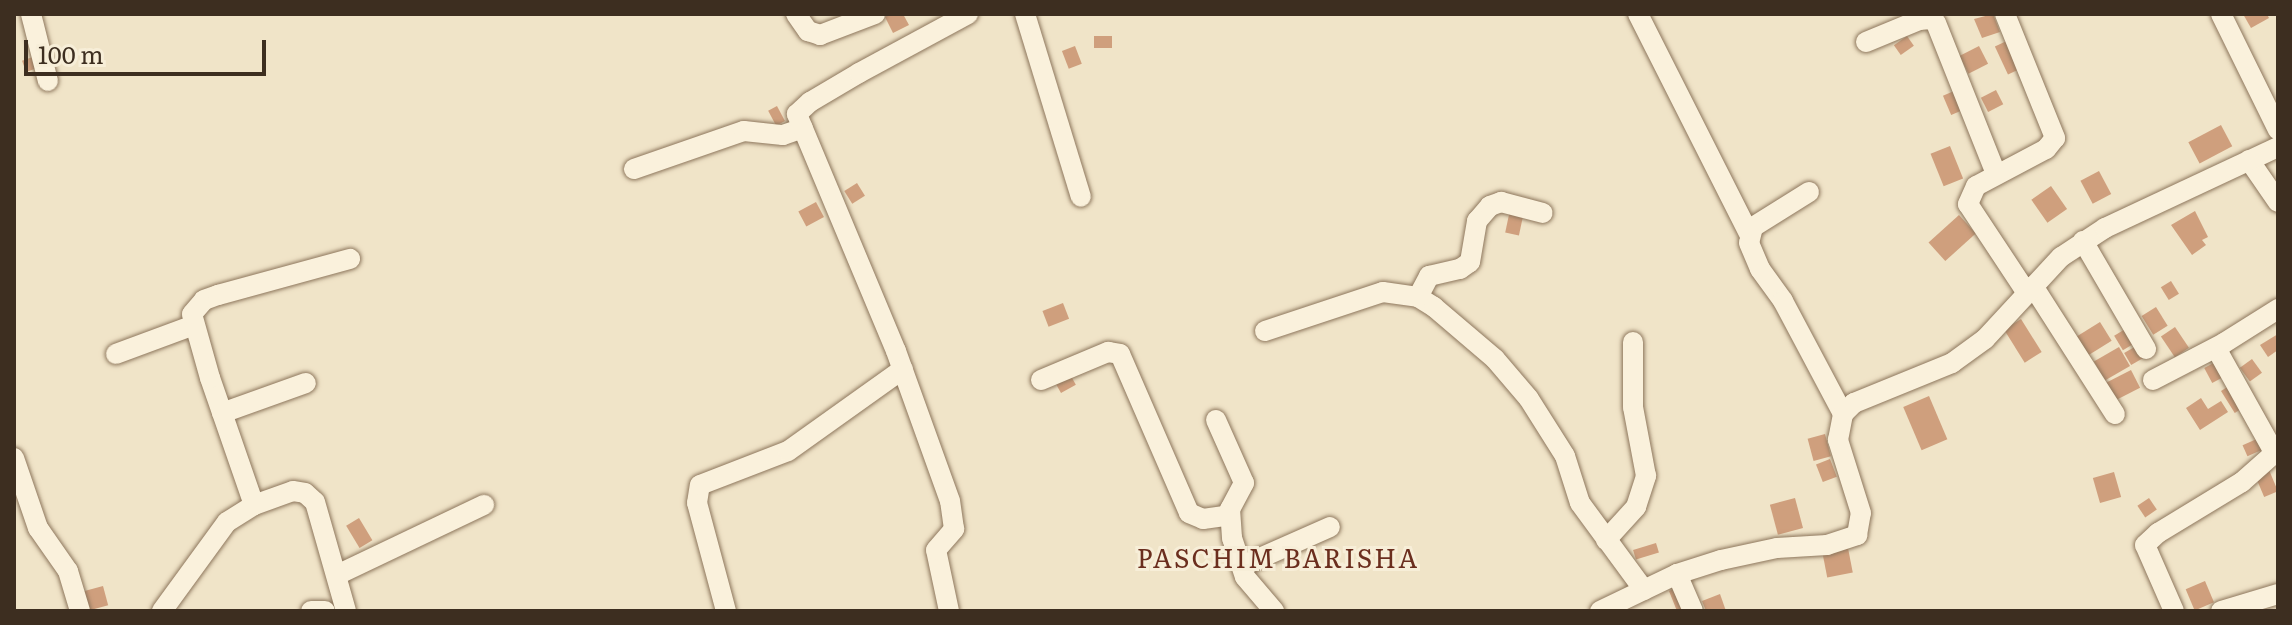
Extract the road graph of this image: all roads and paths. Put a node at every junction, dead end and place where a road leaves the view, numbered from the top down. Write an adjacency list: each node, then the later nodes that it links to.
1 (31, 14): 10 (street)
2 (796, 14): 3 (street)
3 (875, 14)
4 (968, 14): 11 (street)
5 (1025, 14): 18 (street)
6 (1638, 14): 21 (street)
7 (2005, 14): 16 (street)
8 (2221, 14): 12 (street)
9 (1866, 42): 16 (street)
10 (48, 81)
11 (803, 128): 15 (street); 33 (street)
12 (2278, 130)
13 (2278, 147): 14 (street)
14 (2249, 160): 19 (street); 22 (street)
15 (634, 169)
16 (1996, 174): 24 (street)
17 (1809, 192): 21 (street)
18 (1081, 197)
19 (2278, 202)
20 (1543, 213): 25 (street)
21 (1749, 234): 38 (street)
22 (2083, 241): 24 (street); 31 (street)
23 (350, 259): 27 (street)
24 (2030, 289): 38 (street); 39 (street)
25 (1418, 297): 28 (street); 47 (street)
26 (2278, 309): 30 (street)
27 (194, 325): 32 (street); 37 (street)
28 (1265, 331)
29 (1633, 342): 47 (street)
30 (2216, 348): 35 (street); 41 (street)
31 (2146, 349)
32 (116, 354)
33 (903, 369): 58 (street); 59 (street)
34 (1041, 380): 45 (street)
35 (2153, 380)
36 (306, 383): 37 (street)
37 (222, 413): 43 (street)
38 (1843, 414): 49 (street)
39 (2115, 414)
40 (1216, 420): 45 (street)
41 (2276, 451): 63 (street)
42 (14, 458): 53 (street)
43 (254, 505): 50 (street); 54 (street)
44 (484, 505): 50 (street)
45 (1230, 515): 48 (street)
46 (1330, 527): 48 (street)
47 (1606, 540): 51 (street)
48 (1242, 566): 60 (street)
49 (1677, 574): 51 (street); 62 (street)
50 (337, 575): 57 (street)
51 (1644, 590): 61 (street)
52 (2278, 594): 64 (street)
53 (80, 611)
54 (162, 611)
55 (311, 611): 56 (street)
56 (325, 611)
57 (346, 611)
58 (726, 611)
59 (949, 611)
60 (1274, 611)
61 (1600, 611)
62 (1693, 611)
63 (2174, 611)
64 (2221, 611)

